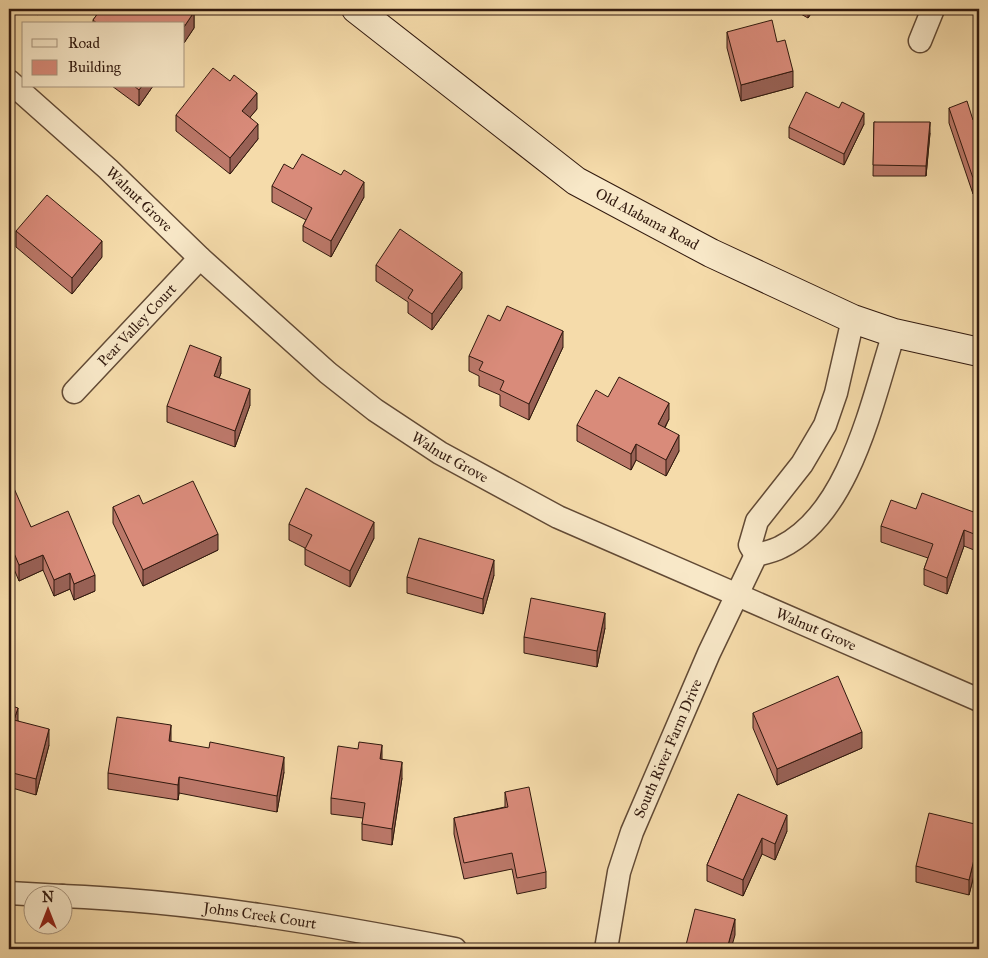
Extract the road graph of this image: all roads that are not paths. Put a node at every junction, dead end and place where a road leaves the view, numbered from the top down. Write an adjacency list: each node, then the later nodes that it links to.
1 (356, 9): 6 (main road, Old Alabama Road)
2 (933, 9): 3 (street)
3 (920, 41)
4 (9, 81): 5 (street, Walnut Grove)
5 (200, 258): 9 (street, Pear Valley Court); 11 (street, Walnut Grove)
6 (853, 319): 7 (main road, Old Alabama Road); 10 (street)
7 (894, 333): 8 (main road, Old Alabama Road); 10 (street)
8 (979, 352)
9 (74, 392)
10 (756, 555): 11 (street, South River Farm Drive)
11 (738, 594): 12 (street, Walnut Grove); 17 (street, South River Farm Drive)
12 (979, 700)
13 (9, 894): 14 (street, Johns Creek Court)
14 (22, 894)
15 (72, 896): 16 (street, Johns Creek Court)
16 (454, 949)
17 (606, 949)

